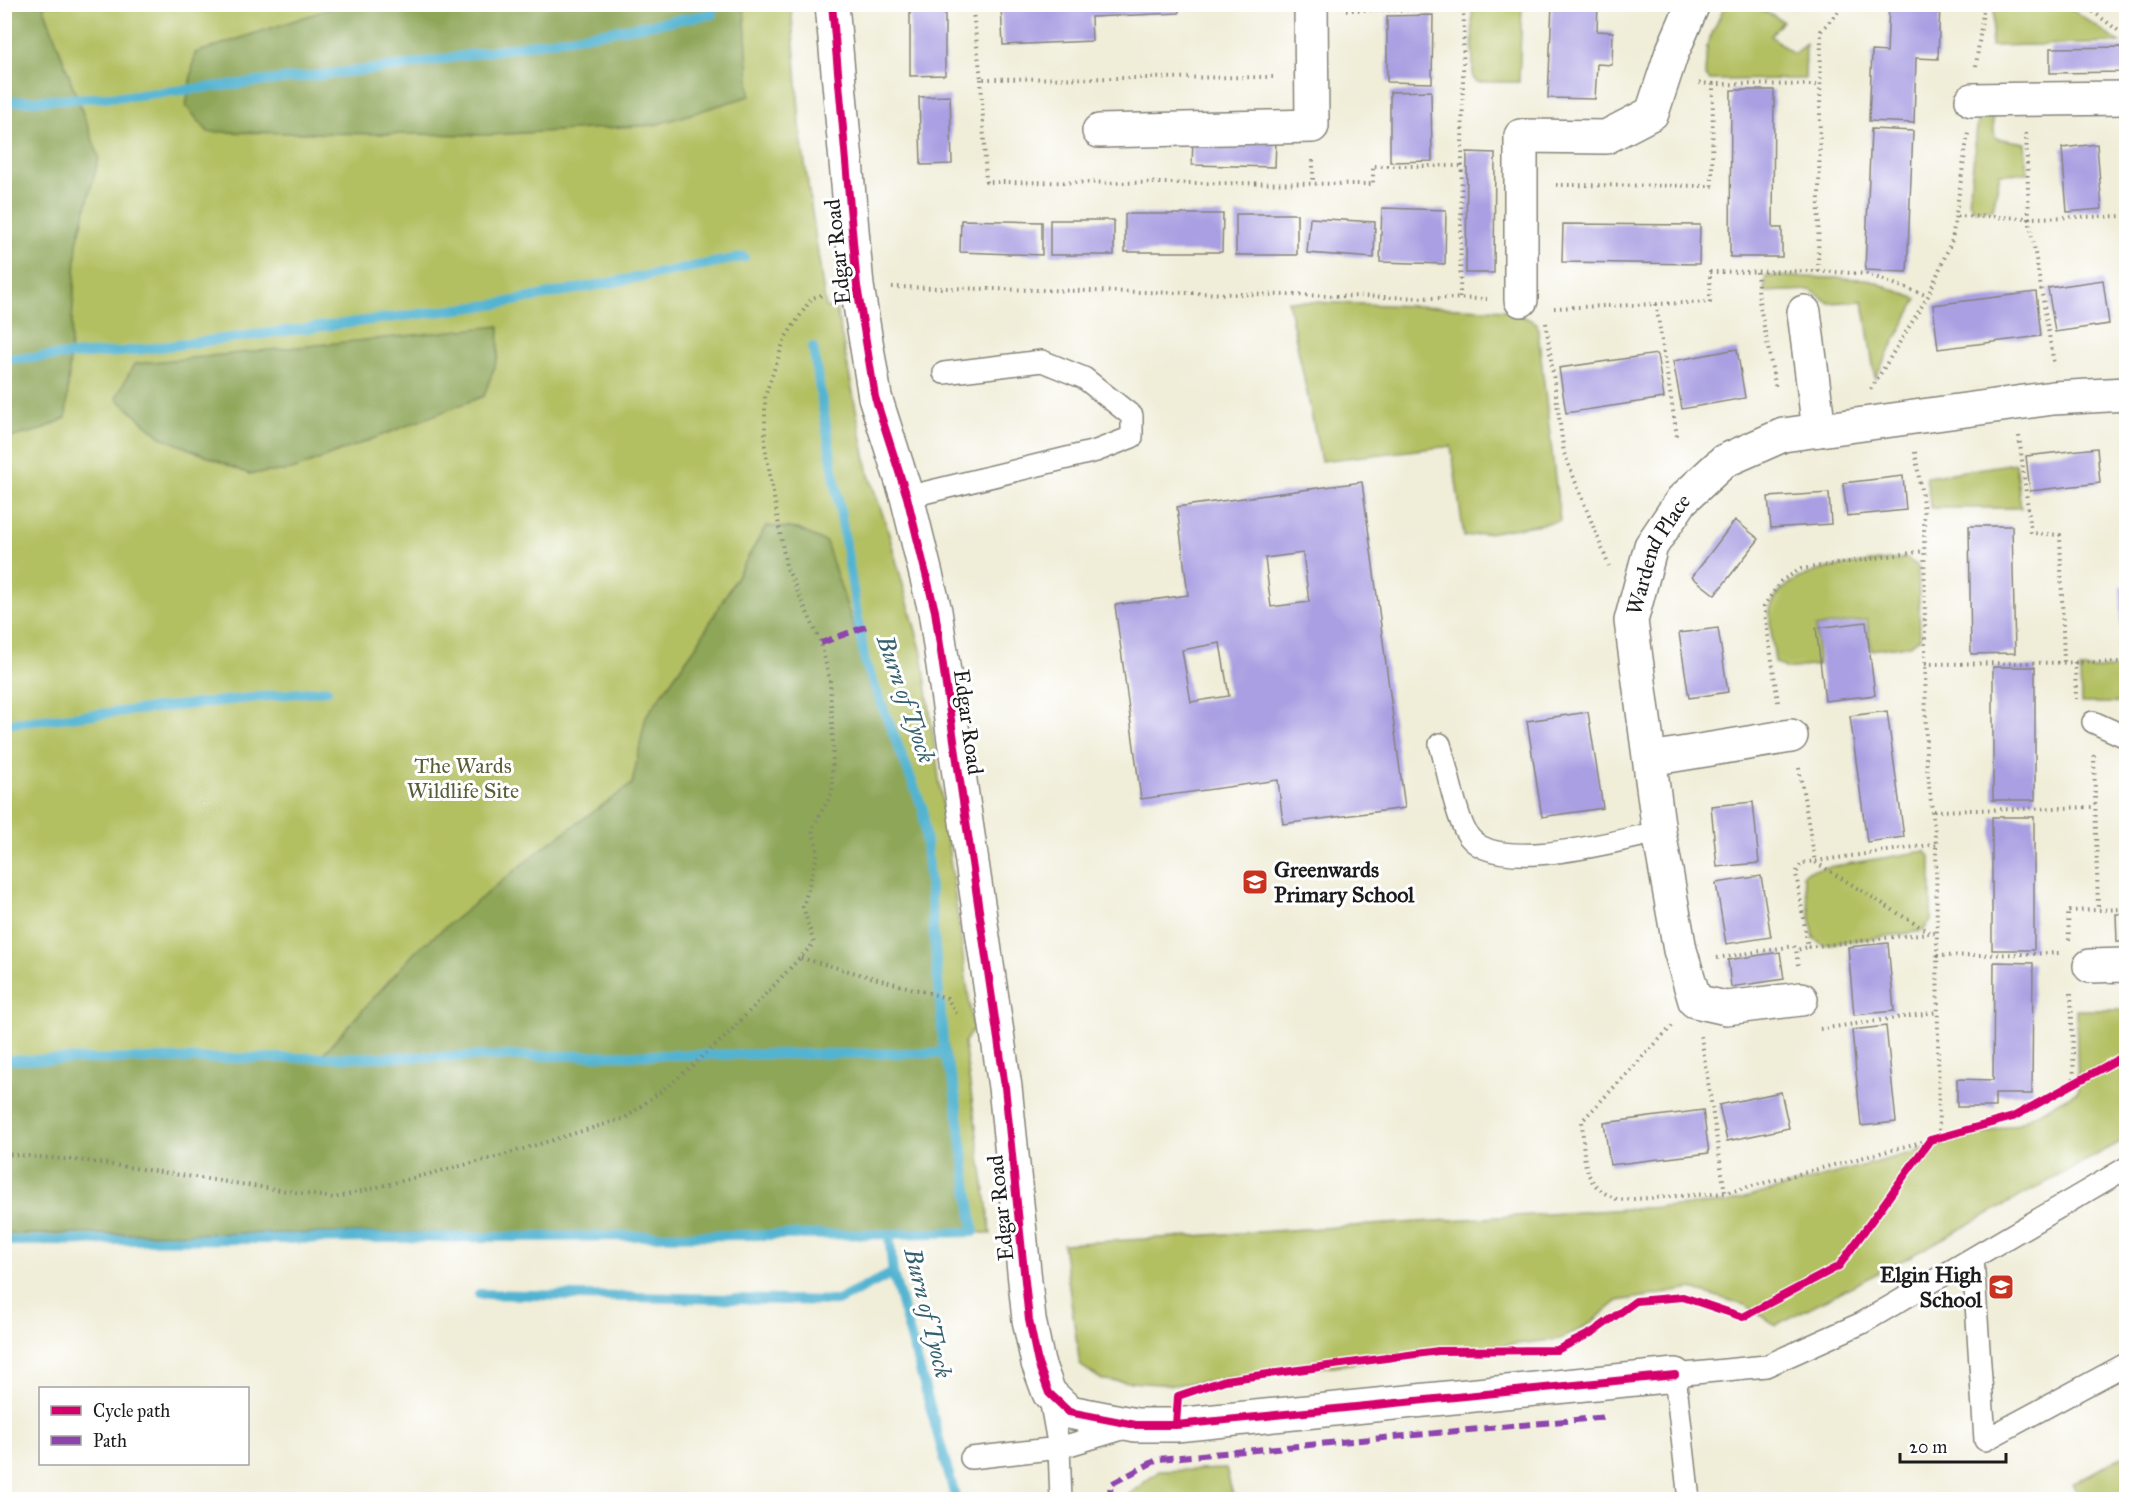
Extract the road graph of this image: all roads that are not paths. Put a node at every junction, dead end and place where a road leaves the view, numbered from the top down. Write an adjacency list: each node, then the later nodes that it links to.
1 (832, 4): 12 (street, Edgar Road)
2 (1693, 4): 7 (street)
3 (1312, 8): 6 (street)
4 (2127, 98): 5 (street)
5 (1972, 100)
6 (1099, 131)
7 (1533, 304)
8 (1804, 312): 11 (street)
9 (944, 373): 12 (lane)
10 (2127, 394): 11 (street, Wardend Place)
11 (1835, 428): 17 (street, Wardend Place)
12 (907, 497): 26 (street, Edgar Road)
13 (2094, 722): 15 (lane)
14 (1791, 736): 17 (street)
15 (2127, 737)
16 (1440, 744): 18 (lane)
17 (1650, 759): 18 (street, Wardend Place)
18 (1659, 832): 21 (street, Wardend Place)
19 (2127, 965): 20 (street)
20 (2090, 966)
21 (1801, 999)
22 (2127, 1168): 23 (lane)
23 (1973, 1258): 24 (lane); 25 (lane)
24 (2127, 1364)
25 (1675, 1375): 27 (street, Edgar Road); 31 (lane)
26 (1049, 1393): 27 (street, Edgar Road); 28 (lane)
27 (1136, 1425): 28 (lane)
28 (1059, 1448): 29 (lane); 30 (lane)
29 (971, 1458)
30 (1061, 1500)
31 (1689, 1500)

